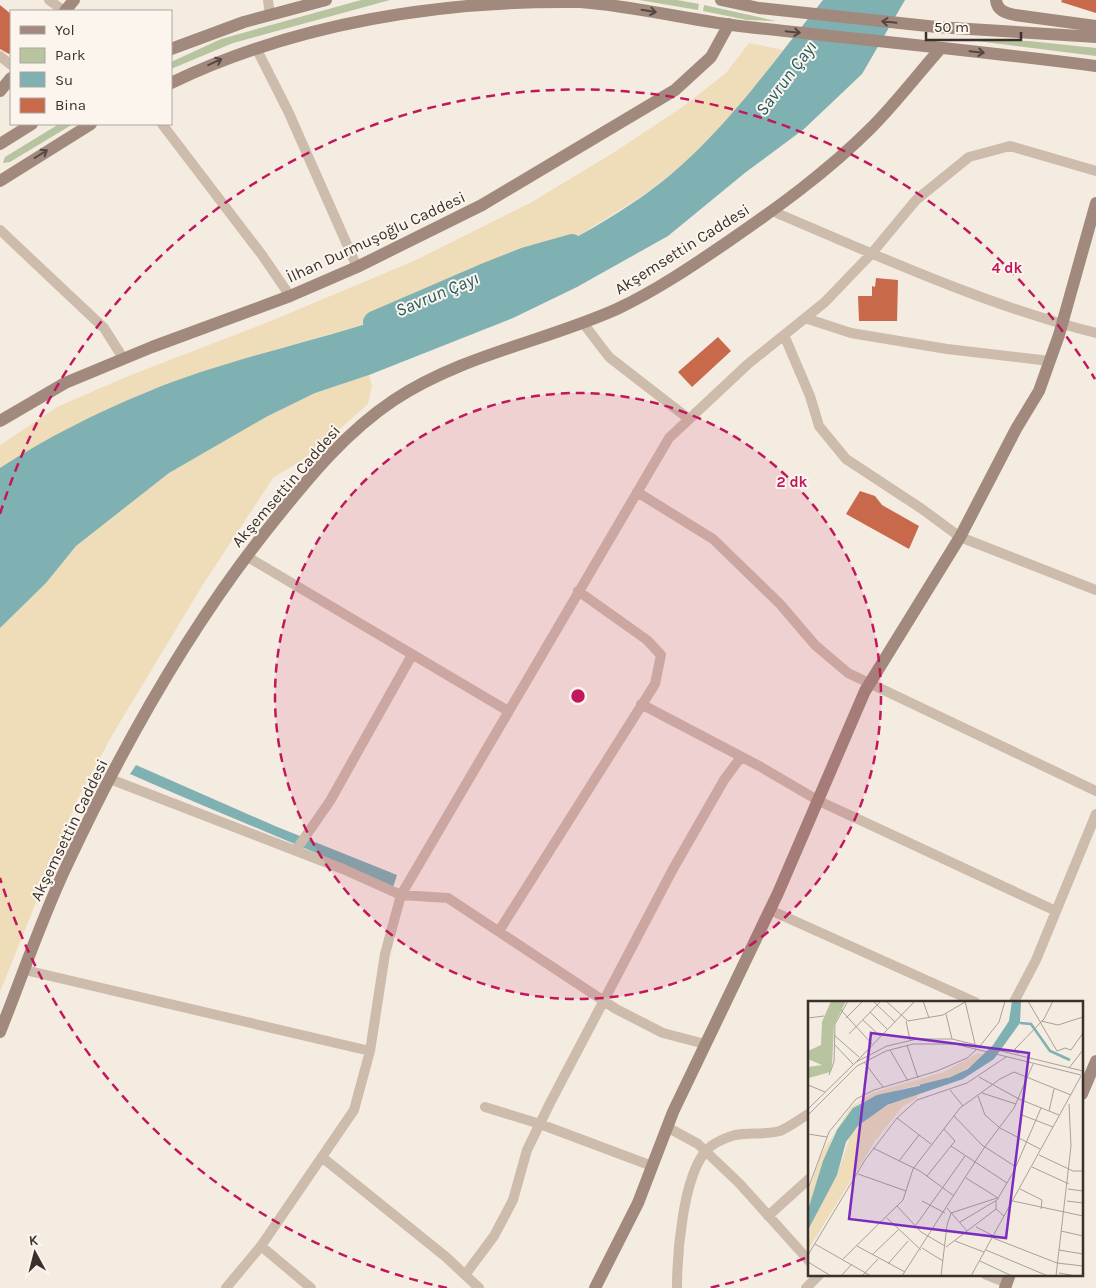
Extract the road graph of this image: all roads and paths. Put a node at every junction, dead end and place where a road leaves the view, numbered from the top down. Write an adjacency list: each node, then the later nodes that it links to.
1 (49, 0): 8 (street)
2 (74, 0): 9 (street)
3 (268, 0): 10 (street)
4 (326, 0): 10 (street)
5 (721, 0): 7 (street)
6 (996, 0): 12 (street)
7 (752, 4): 13 (street, one-way to 7)
8 (64, 10)
9 (66, 10)
10 (270, 15): 16 (street)
11 (728, 24): 14 (street, one-way to 14); 15 (street, one-way to 11); 33 (street, İlhan Durmuşoğlu Caddesi)
12 (1096, 26)
13 (1096, 37)
14 (935, 47): 19 (street, one-way to 19); 30 (street, Akşemsettin Caddesi)
15 (256, 48): 21 (street, one-way to 15); 33 (street)
16 (172, 49)
17 (0, 56): 18 (street)
18 (10, 64)
19 (1096, 66)
20 (10, 79): 22 (street)
21 (172, 83)
22 (0, 91)
23 (30, 125): 26 (street)
24 (90, 125): 28 (street, one-way to 24)
25 (163, 125): 34 (street)
26 (0, 144)
27 (1096, 171): 32 (street)
28 (2, 179)
29 (1096, 203): 37 (street)
30 (772, 211): 32 (street); 36 (street, Akşemsettin Caddesi)
31 (0, 230): 40 (street)
32 (872, 253): 35 (street); 37 (street)
33 (357, 267): 34 (street, İlhan Durmuşoğlu Caddesi)
34 (290, 296): 40 (street, İlhan Durmuşoğlu Caddesi)
35 (805, 318): 39 (street); 41 (street)
36 (583, 323): 42 (street); 46 (street, Akşemsettin Caddesi)
37 (1062, 325): 38 (street); 41 (street)
38 (1096, 334)
39 (784, 335): 42 (street); 45 (street)
40 (123, 358): 43 (street, İlhan Durmuşoğlu Caddesi)
41 (1050, 362): 45 (street)
42 (689, 419): 44 (street)
43 (0, 421)
44 (637, 492): 48 (street); 50 (street)
45 (960, 537): 47 (street); 50 (street)
46 (246, 556): 49 (street); 54 (street, Akşemsettin Caddesi)
47 (1096, 590)
48 (578, 591): 51 (street); 52 (street)
49 (412, 656): 52 (street); 58 (street)
50 (870, 682): 55 (street); 56 (street)
51 (641, 704): 53 (street); 62 (street)
52 (508, 711): 59 (street)
53 (740, 756): 56 (street); 64 (street)
54 (110, 780): 58 (street); 63 (street, Akşemsettin Caddesi)
55 (1096, 790)
56 (819, 801): 60 (street); 61 (street)
57 (1096, 814): 61 (street)
58 (296, 850): 59 (street)
59 (401, 895): 62 (street); 69 (street)
60 (770, 910): 65 (street); 68 (street)
61 (1056, 912): 66 (street)
62 (499, 931): 64 (street)
63 (25, 970): 67 (street, Akşemsettin Caddesi); 69 (street)
64 (604, 1001): 68 (street); 74 (street)
65 (973, 1001)
66 (1015, 1001)
67 (0, 1032)
68 (705, 1044): 75 (street)
69 (370, 1051): 77 (street)
70 (1096, 1061): 71 (street)
71 (1084, 1089)
72 (485, 1107): 74 (street)
73 (808, 1114): 76 (street)
74 (540, 1124): 78 (street); 83 (street)
75 (667, 1127): 76 (street); 78 (street)
76 (705, 1151): 80 (street); 91 (street)
77 (324, 1158): 81 (street); 83 (street)
78 (652, 1166): 90 (street)
79 (808, 1180): 80 (street)
80 (768, 1216): 82 (street)
81 (261, 1246): 87 (street); 88 (street)
82 (808, 1260)
83 (465, 1275): 89 (street)
84 (818, 1276): 92 (street)
85 (990, 1276): 86 (street)
86 (1007, 1282)
87 (226, 1288)
88 (311, 1288)
89 (479, 1288)
90 (595, 1288)
91 (677, 1288)
92 (806, 1288)

